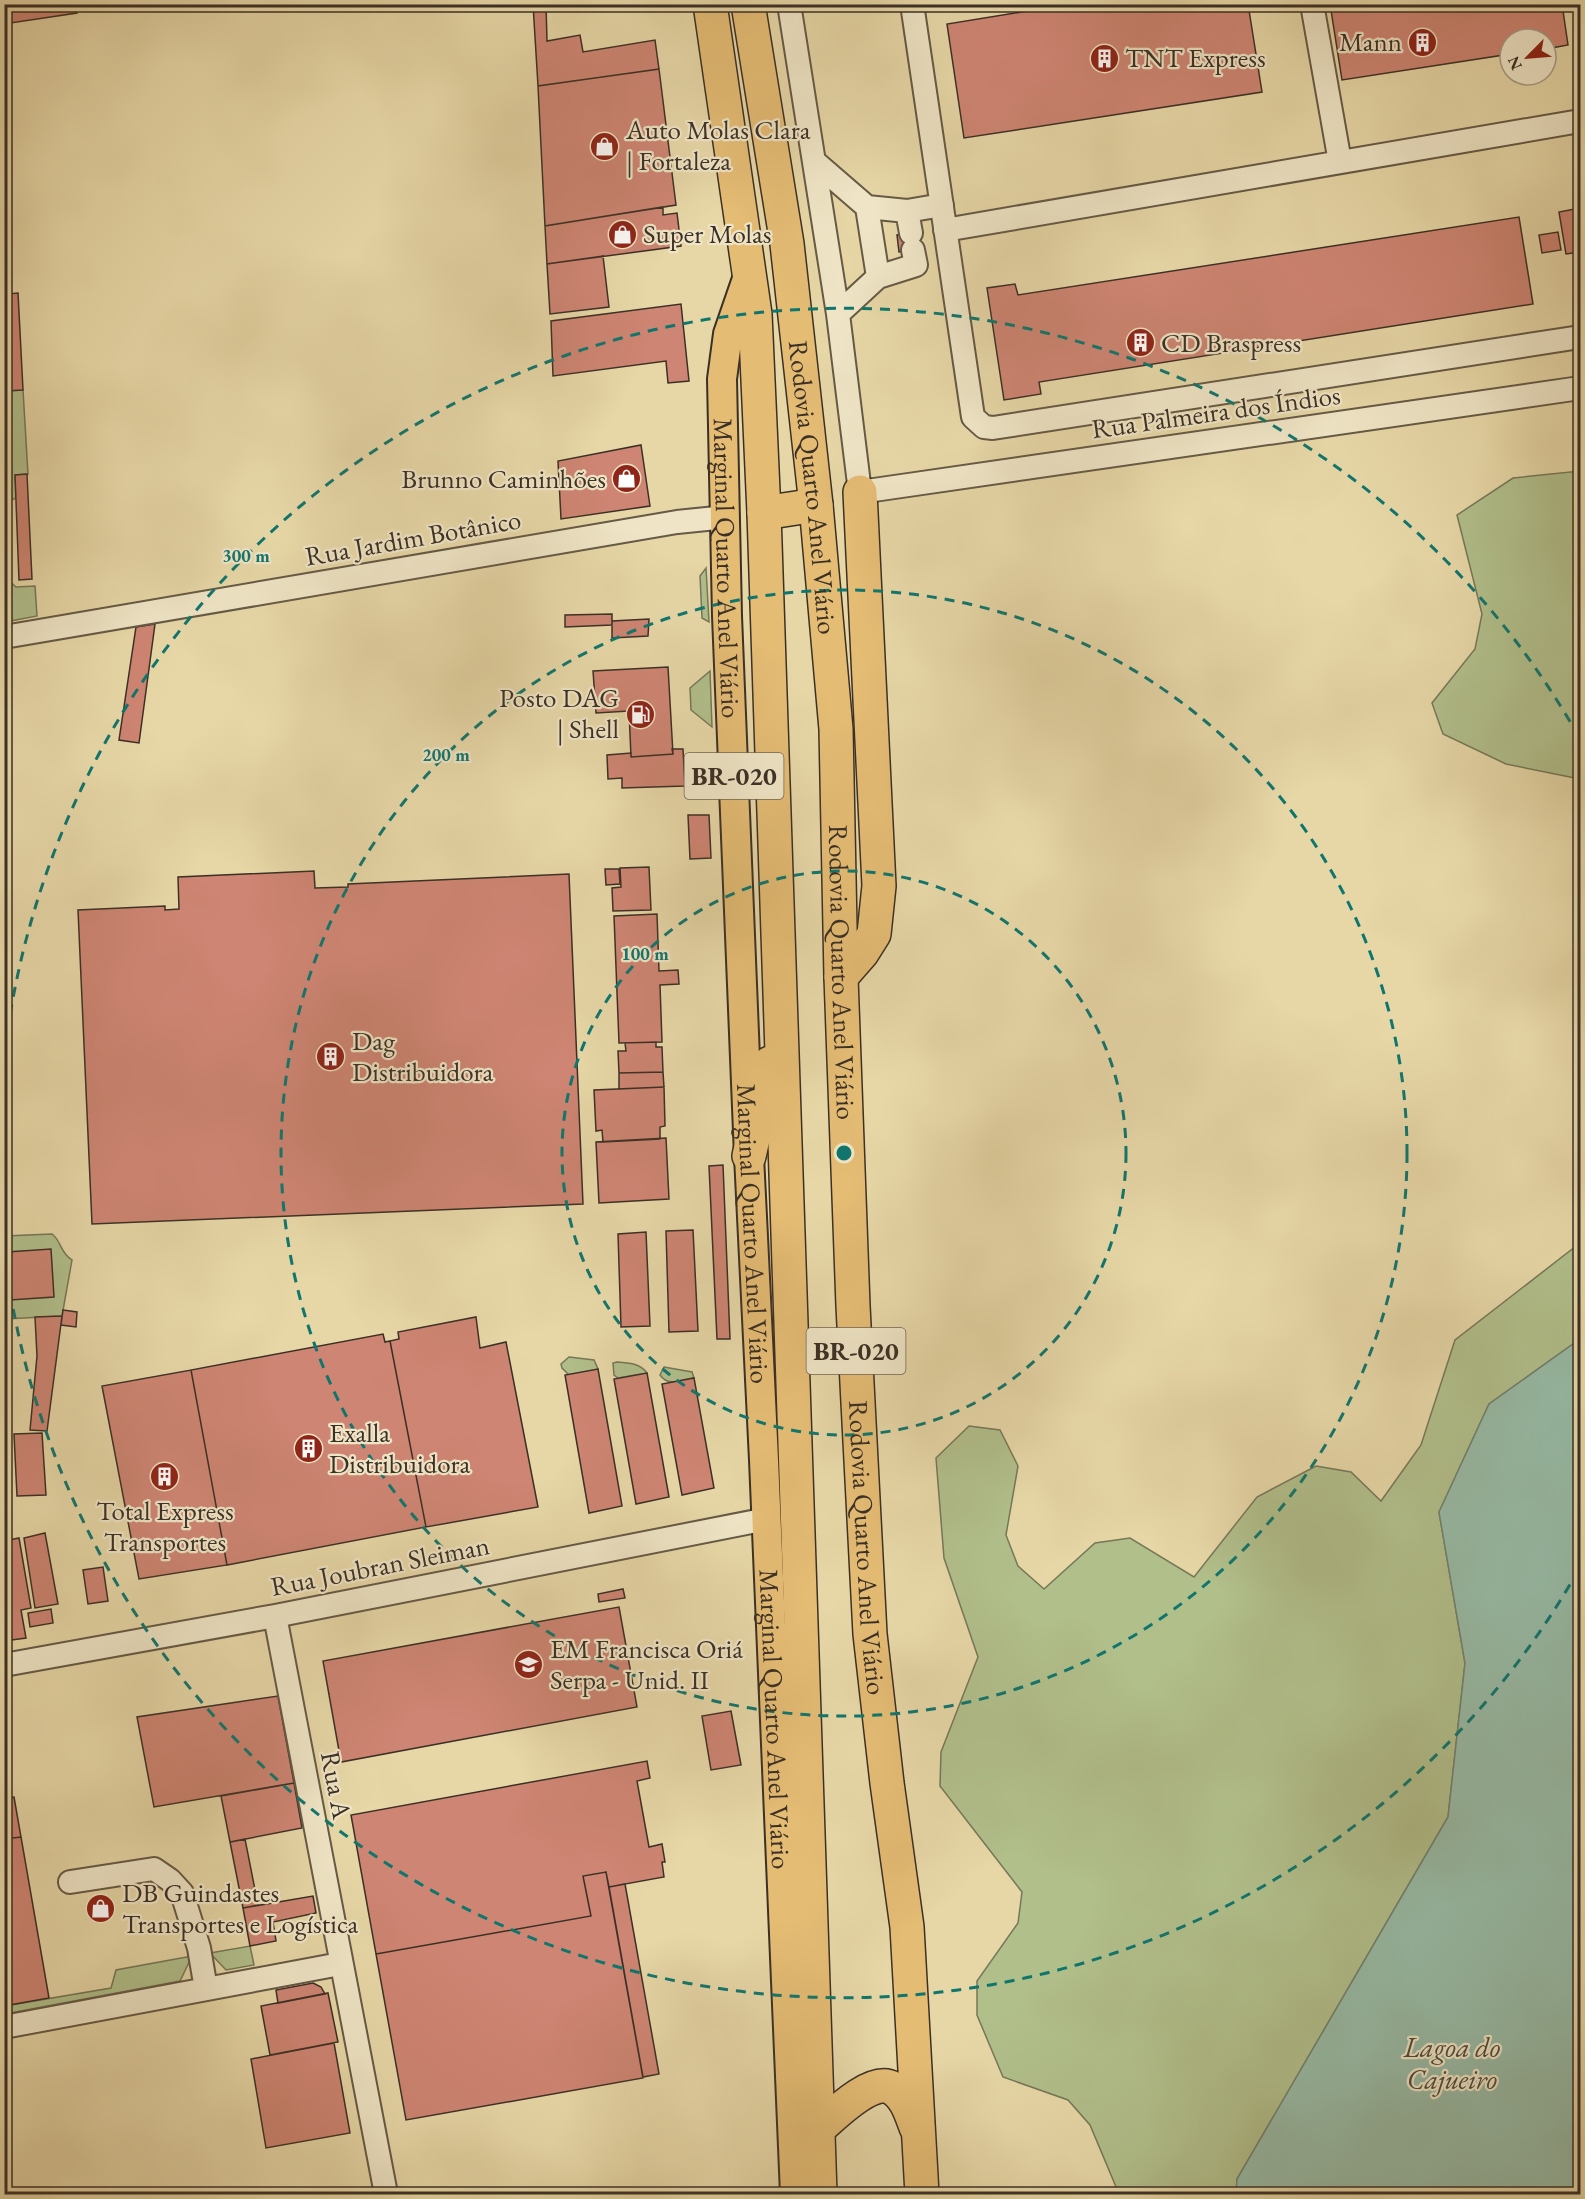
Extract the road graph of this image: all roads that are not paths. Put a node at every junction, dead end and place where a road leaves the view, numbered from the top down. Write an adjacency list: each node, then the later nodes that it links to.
1 (710, 4): 14 (highway, Rodovia Quarto Anel Viário / BR-020)
2 (748, 4): 20 (highway, Rodovia Quarto Anel Viário / BR-020)
3 (789, 4): 7 (street)
4 (912, 4): 9 (street)
5 (1312, 4): 8 (street)
6 (1581, 121): 8 (street)
7 (815, 162): 10 (street); 16 (street)
8 (1340, 162): 11 (street)
9 (942, 205): 11 (street); 12 (street)
10 (867, 207): 12 (street); 15 (street)
11 (945, 230): 13 (street)
12 (912, 240): 13 (street); 15 (street)
13 (950, 262): 17 (street)
14 (748, 276): 21 (highway, Rodovia Quarto Anel Viário / BR-020); 22 (main road, Marginal Quarto Anel Viário / BR-020)
15 (878, 277): 16 (street)
16 (838, 314): 19 (street)
17 (1581, 337)
18 (1581, 388): 19 (street, Rua Palmeira dos Índios)
19 (860, 492): 24 (highway)
20 (816, 505): 21 (highway); 24 (highway, Rodovia Quarto Anel Viário / BR-020)
21 (764, 513): 25 (highway, Rodovia Quarto Anel Viário / BR-020)
22 (726, 517): 23 (street, Rua Jardim Botânico); 26 (main road, Marginal Quarto Anel Viário / BR-020)
23 (4, 637)
24 (841, 977): 35 (highway, Rodovia Quarto Anel Viário / BR-020)
25 (780, 1005): 26 (highway); 34 (highway, Rodovia Quarto Anel Viário / BR-020)
26 (749, 1156): 27 (main road, Marginal Quarto Anel Viário / BR-020)
27 (767, 1519): 28 (street, Rua Joubran Sleiman); 37 (main road, Marginal Quarto Anel Viário / BR-020)
28 (275, 1616): 29 (street, Rua Joubran Sleiman); 31 (street, Rua A)
29 (4, 1665)
30 (70, 1882): 32 (street)
31 (340, 1964): 32 (street); 36 (street, Rua A)
32 (206, 1989): 33 (street)
33 (4, 2027)
34 (818, 2129): 35 (highway); 38 (highway, Rodovia Quarto Anel Viário / BR-020)
35 (920, 2138): 39 (highway, Rodovia Quarto Anel Viário / BR-020)
36 (386, 2194)
37 (795, 2194)
38 (820, 2194)
39 (922, 2194)

